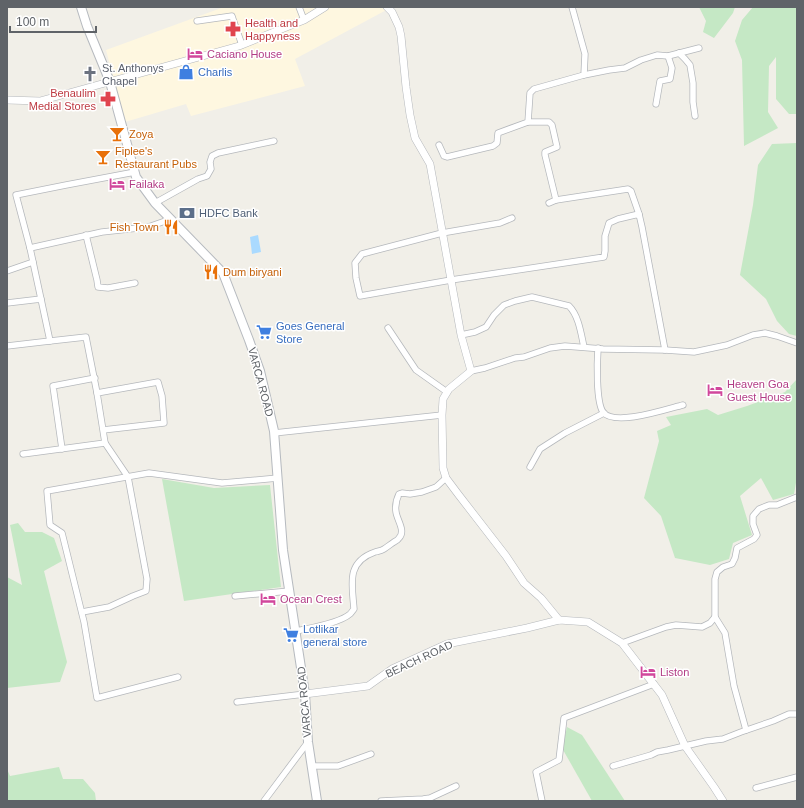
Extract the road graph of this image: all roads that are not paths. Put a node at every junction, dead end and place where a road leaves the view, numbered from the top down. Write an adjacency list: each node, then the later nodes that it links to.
1 (81, 7): 13 (main road, VARCA ROAD)
2 (300, 7): 6 (street)
3 (325, 7): 6 (street)
4 (387, 7): 27 (street)
5 (572, 7): 12 (street)
6 (304, 20): 8 (street)
7 (197, 21): 8 (street)
8 (242, 45): 13 (street)
9 (699, 48): 10 (street)
10 (679, 53): 11 (street); 16 (street)
11 (668, 56): 12 (street); 15 (street)
12 (584, 75): 17 (street)
13 (110, 82): 14 (street); 20 (main road, VARCA ROAD)
14 (7, 100)
15 (656, 104)
16 (695, 116)
17 (528, 122): 19 (street); 21 (street)
18 (274, 140): 22 (street)
19 (439, 145)
20 (135, 172): 22 (main road, VARCA ROAD); 29 (street)
21 (556, 200): 23 (street); 24 (street)
22 (155, 203): 26 (main road, VARCA ROAD)
23 (549, 204)
24 (639, 214): 32 (street); 43 (street)
25 (512, 218): 27 (street)
26 (171, 219): 28 (street); 52 (main road, VARCA ROAD)
27 (442, 234): 32 (street); 32 (street)
28 (86, 235): 29 (street); 33 (street)
29 (30, 248): 30 (street)
30 (33, 262): 31 (street); 34 (street)
31 (7, 271)
32 (451, 280): 37 (street)
33 (135, 283)
34 (41, 299): 35 (street); 38 (street)
35 (7, 303)
36 (388, 328): 46 (street)
37 (461, 335): 41 (street); 44 (street)
38 (50, 341): 40 (street); 45 (street)
39 (797, 343): 43 (street)
40 (7, 346)
41 (584, 347): 42 (street); 44 (street)
42 (598, 348): 43 (street); 49 (street)
43 (665, 350)
44 (471, 371): 46 (street)
45 (94, 378): 47 (street); 54 (street)
46 (447, 392): 50 (street)
47 (98, 393): 51 (street); 51 (street)
48 (683, 405): 49 (street)
49 (604, 413): 56 (street)
50 (442, 415): 52 (street); 59 (street)
51 (103, 430): 53 (street)
52 (274, 433): 58 (main road, VARCA ROAD)
53 (104, 443): 54 (street); 57 (street)
54 (62, 449): 55 (street)
55 (23, 454)
56 (530, 467)
57 (128, 477): 58 (street); 63 (street); 63 (street)
58 (278, 478): 61 (main road, VARCA ROAD)
59 (446, 478): 65 (street); 66 (street)
60 (797, 497): 64 (street)
61 (290, 591): 62 (street); 66 (main road, VARCA ROAD)
62 (235, 596)
63 (82, 612): 68 (street)
64 (715, 616): 67 (street); 73 (street)
65 (558, 620): 67 (street, BEACH ROAD); 70 (street, BEACH ROAD)
66 (296, 631): 70 (main road, VARCA ROAD)
67 (622, 643): 69 (street)
68 (178, 677)
69 (654, 684): 75 (street); 85 (street)
70 (305, 694): 71 (street); 74 (main road, VARCA ROAD)
71 (237, 702)
72 (797, 714): 73 (street)
73 (746, 730): 75 (street)
74 (308, 742): 77 (main road, VARCA ROAD); 82 (street)
75 (685, 746): 78 (street); 86 (street)
76 (371, 754): 77 (street)
77 (312, 766): 83 (main road, VARCA ROAD)
78 (613, 766)
79 (797, 777): 81 (street)
80 (456, 786): 84 (street)
81 (756, 788)
82 (264, 801)
83 (317, 801)
84 (381, 801)
85 (542, 801)
86 (723, 801)

